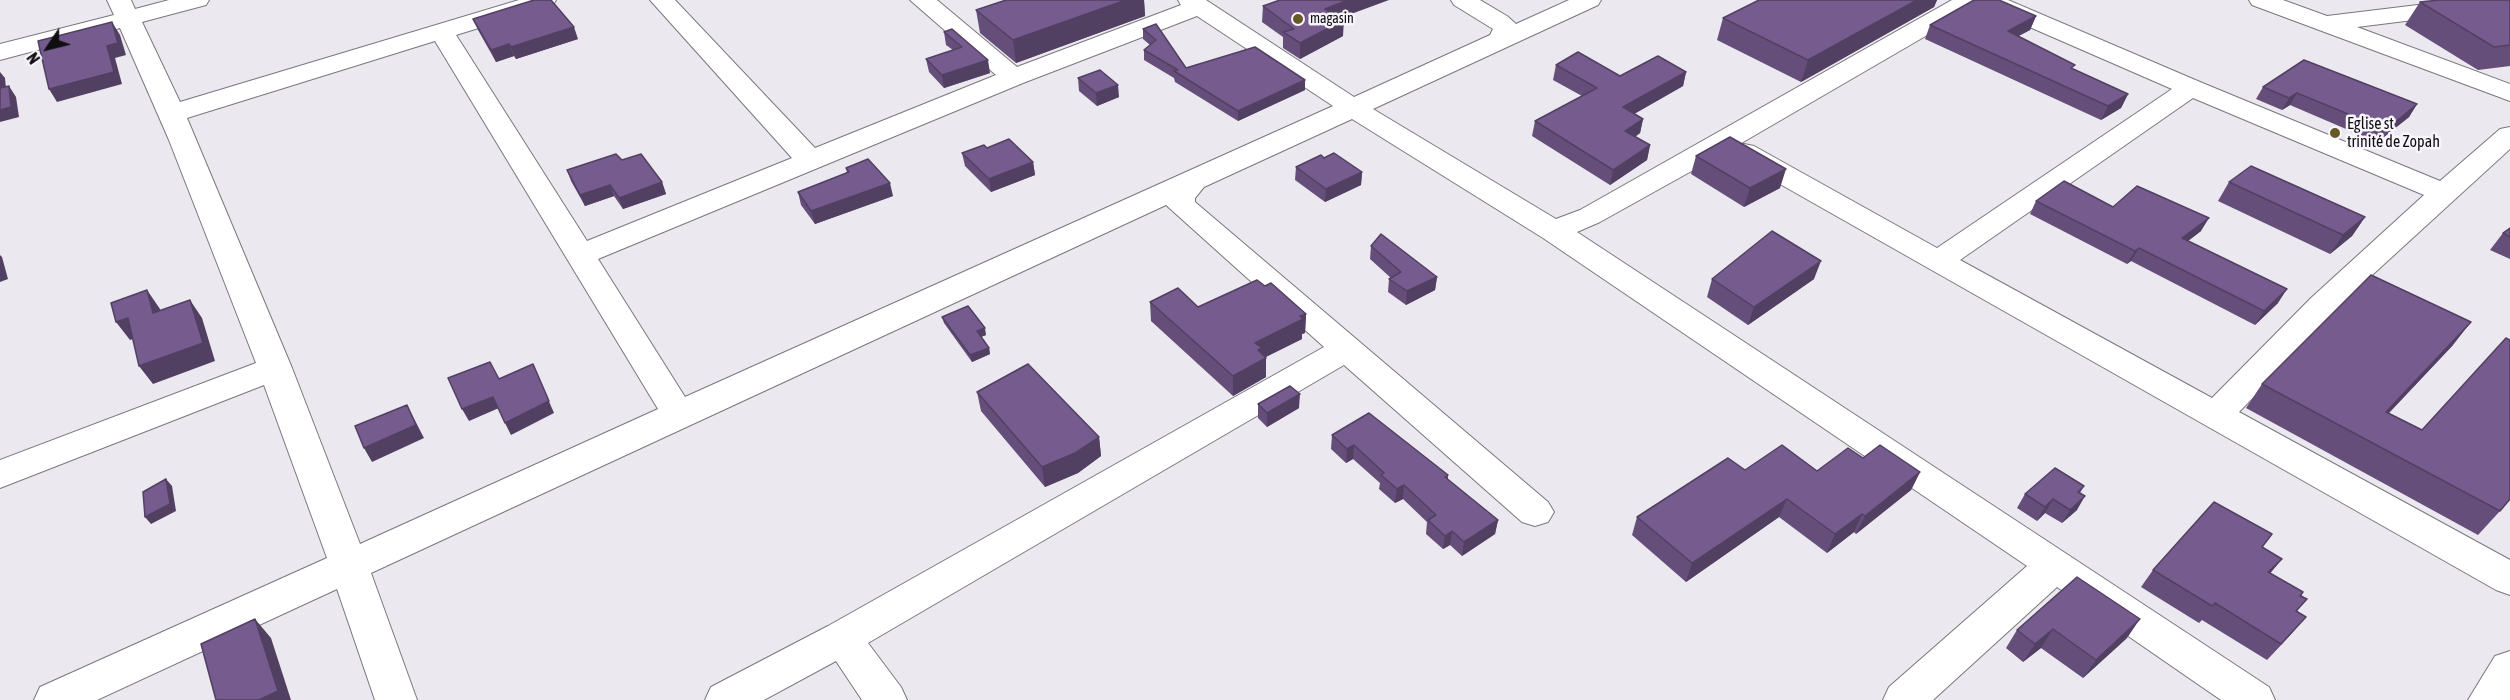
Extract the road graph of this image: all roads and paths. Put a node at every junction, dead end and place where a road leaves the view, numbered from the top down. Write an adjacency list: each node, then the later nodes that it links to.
1 (197, 0): 12 (street)
2 (544, 0): 14 (street)
3 (662, 0): 24 (street)
4 (922, 0): 17 (street)
5 (1463, 0): 15 (street)
6 (1589, 0): 15 (street)
7 (1970, 0): 23 (street)
8 (1988, 0): 18 (street)
9 (2261, 0): 13 (street)
10 (2510, 1): 13 (street)
11 (1195, 3): 17 (street); 20 (street)
12 (123, 10): 16 (street); 21 (street)
13 (2324, 24): 19 (street)
14 (441, 31): 21 (street); 28 (street)
15 (1501, 40): 20 (street)
16 (0, 52)
17 (1014, 76): 24 (street)
18 (2191, 88): 26 (street); 29 (street)
19 (2510, 93)
20 (1353, 108): 25 (street); 27 (street)
21 (170, 114): 31 (street)
22 (2510, 135): 26 (street)
23 (1725, 141): 27 (street); 29 (street)
24 (809, 159): 28 (street)
25 (1196, 179): 30 (street); 33 (street)
26 (2442, 192): 32 (street)
27 (1554, 231): 36 (street)
28 (582, 254): 33 (street)
29 (1938, 261): 32 (street)
30 (1347, 349): 35 (street); 39 (street)
31 (275, 368): 34 (street); 37 (street)
32 (2216, 414): 38 (street)
33 (679, 415): 37 (street)
34 (0, 474)
35 (1535, 512)
36 (2055, 565): 45 (street); 46 (street)
37 (350, 566): 41 (street); 42 (street)
38 (2510, 579)
39 (842, 638): 43 (street); 44 (street)
40 (2510, 668): 47 (street)
41 (55, 700)
42 (396, 700)
43 (726, 700)
44 (886, 700)
45 (1904, 700)
46 (2253, 700)
47 (2489, 700)

